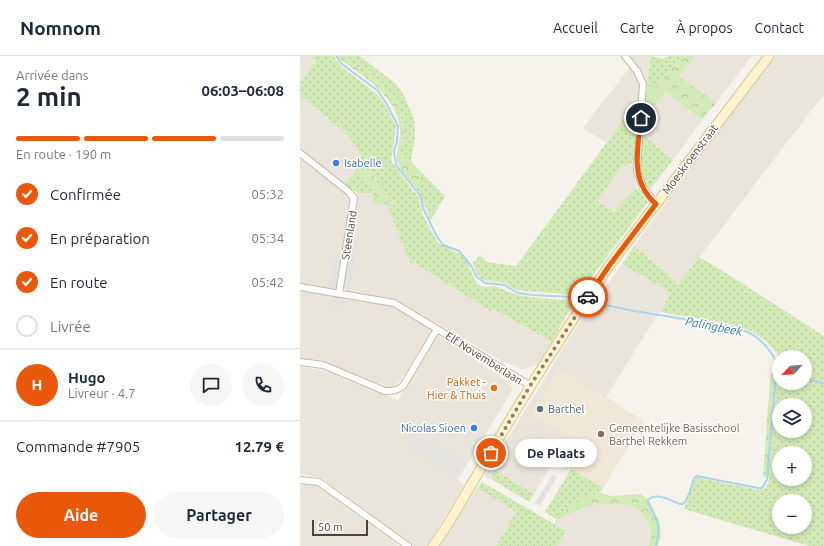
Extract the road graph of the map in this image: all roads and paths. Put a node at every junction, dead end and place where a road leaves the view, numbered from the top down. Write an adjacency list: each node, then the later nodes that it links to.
1 (625, 56): 4 (street)
2 (769, 56): 4 (main road, Moeskroenstraat)
3 (300, 153): 6 (street, Steenland)
4 (656, 204): 9 (main road, Moeskroenstraat)
5 (300, 287): 6 (street)
6 (339, 294): 7 (street, Elf Novemberlaan)
7 (437, 329): 8 (street, Elf Novemberlaan); 9 (street, Elf Novemberlaan)
8 (300, 362)
9 (530, 386): 12 (main road, Moeskroenstraat)
10 (300, 480): 11 (street)
11 (407, 546)
12 (433, 546)

